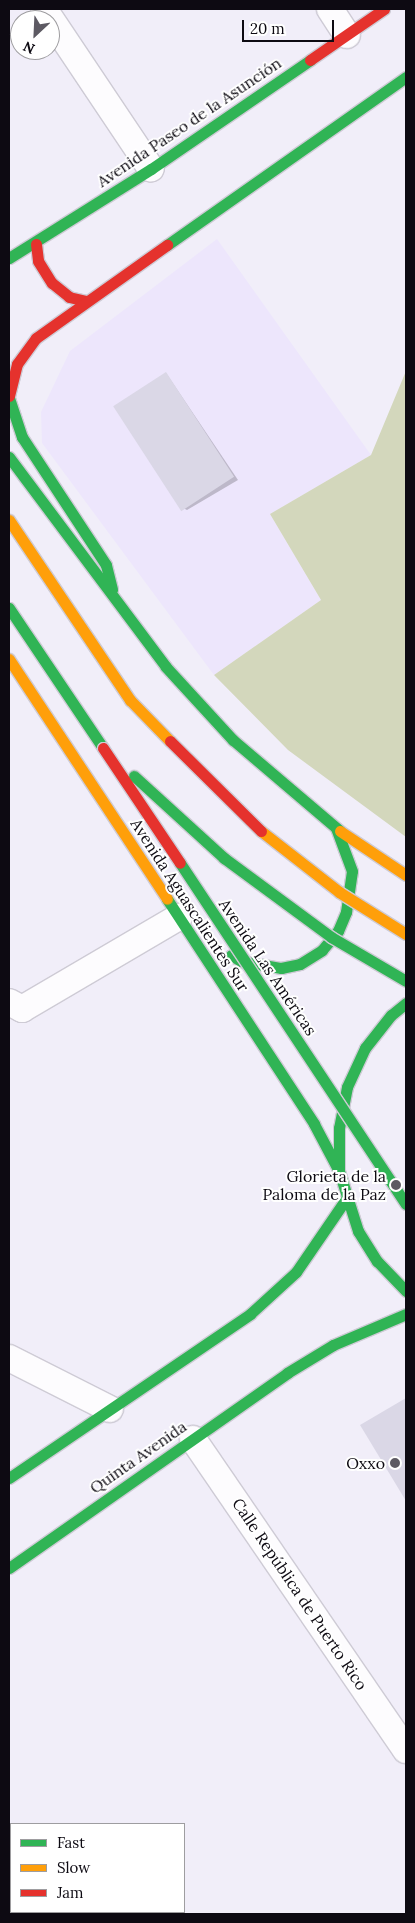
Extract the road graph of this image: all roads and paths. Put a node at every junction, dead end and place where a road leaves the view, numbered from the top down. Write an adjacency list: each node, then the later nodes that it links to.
1 (44, 9): 6 (street)
2 (330, 9): 4 (street)
3 (384, 9): 4 (main road, Avenida Paseo de la Asunción)
4 (347, 35): 6 (main road, Avenida Paseo de la Asunción)
5 (403, 86): 9 (main road)
6 (151, 169): 7 (main road, Avenida Paseo de la Asunción)
7 (36, 244): 8 (main road, Avenida Paseo de la Asunción); 9 (main road)
8 (9, 258)
9 (87, 301): 10 (main road)
10 (9, 397): 13 (main road)
11 (9, 457): 13 (main road)
12 (9, 520): 20 (main road, bridge)
13 (114, 595): 17 (main road)
14 (9, 608): 16 (main road, Avenida Aguascalientes Sur)
15 (9, 659): 19 (main road, Avenida Aguascalientes Sur)
16 (103, 748): 23 (main road, Avenida Aguascalientes Sur, bridge); 28 (main road, Avenida Las Américas, bridge)
17 (336, 828): 18 (main road); 22 (main road)
18 (406, 876)
19 (179, 918): 21 (main road); 24 (street); 26 (main road, Avenida Aguascalientes Sur)
20 (406, 934)
21 (208, 941)
22 (224, 951)
23 (406, 981)
24 (9, 1002)
25 (406, 1003): 26 (main road, Avenida Aguascalientes Sur)
26 (339, 1171): 27 (main road, Avenida Aguascalientes Sur)
27 (346, 1199): 29 (main road, Avenida Aguascalientes Sur); 32 (main road)
28 (406, 1204)
29 (406, 1291)
30 (406, 1314): 33 (main road, Quinta Avenida)
31 (9, 1358): 32 (street)
32 (110, 1409): 34 (main road)
33 (193, 1439): 35 (main road, Quinta Avenida); 36 (street, Calle República de Puerto Rico)
34 (9, 1478)
35 (9, 1568)
36 (406, 1750)

